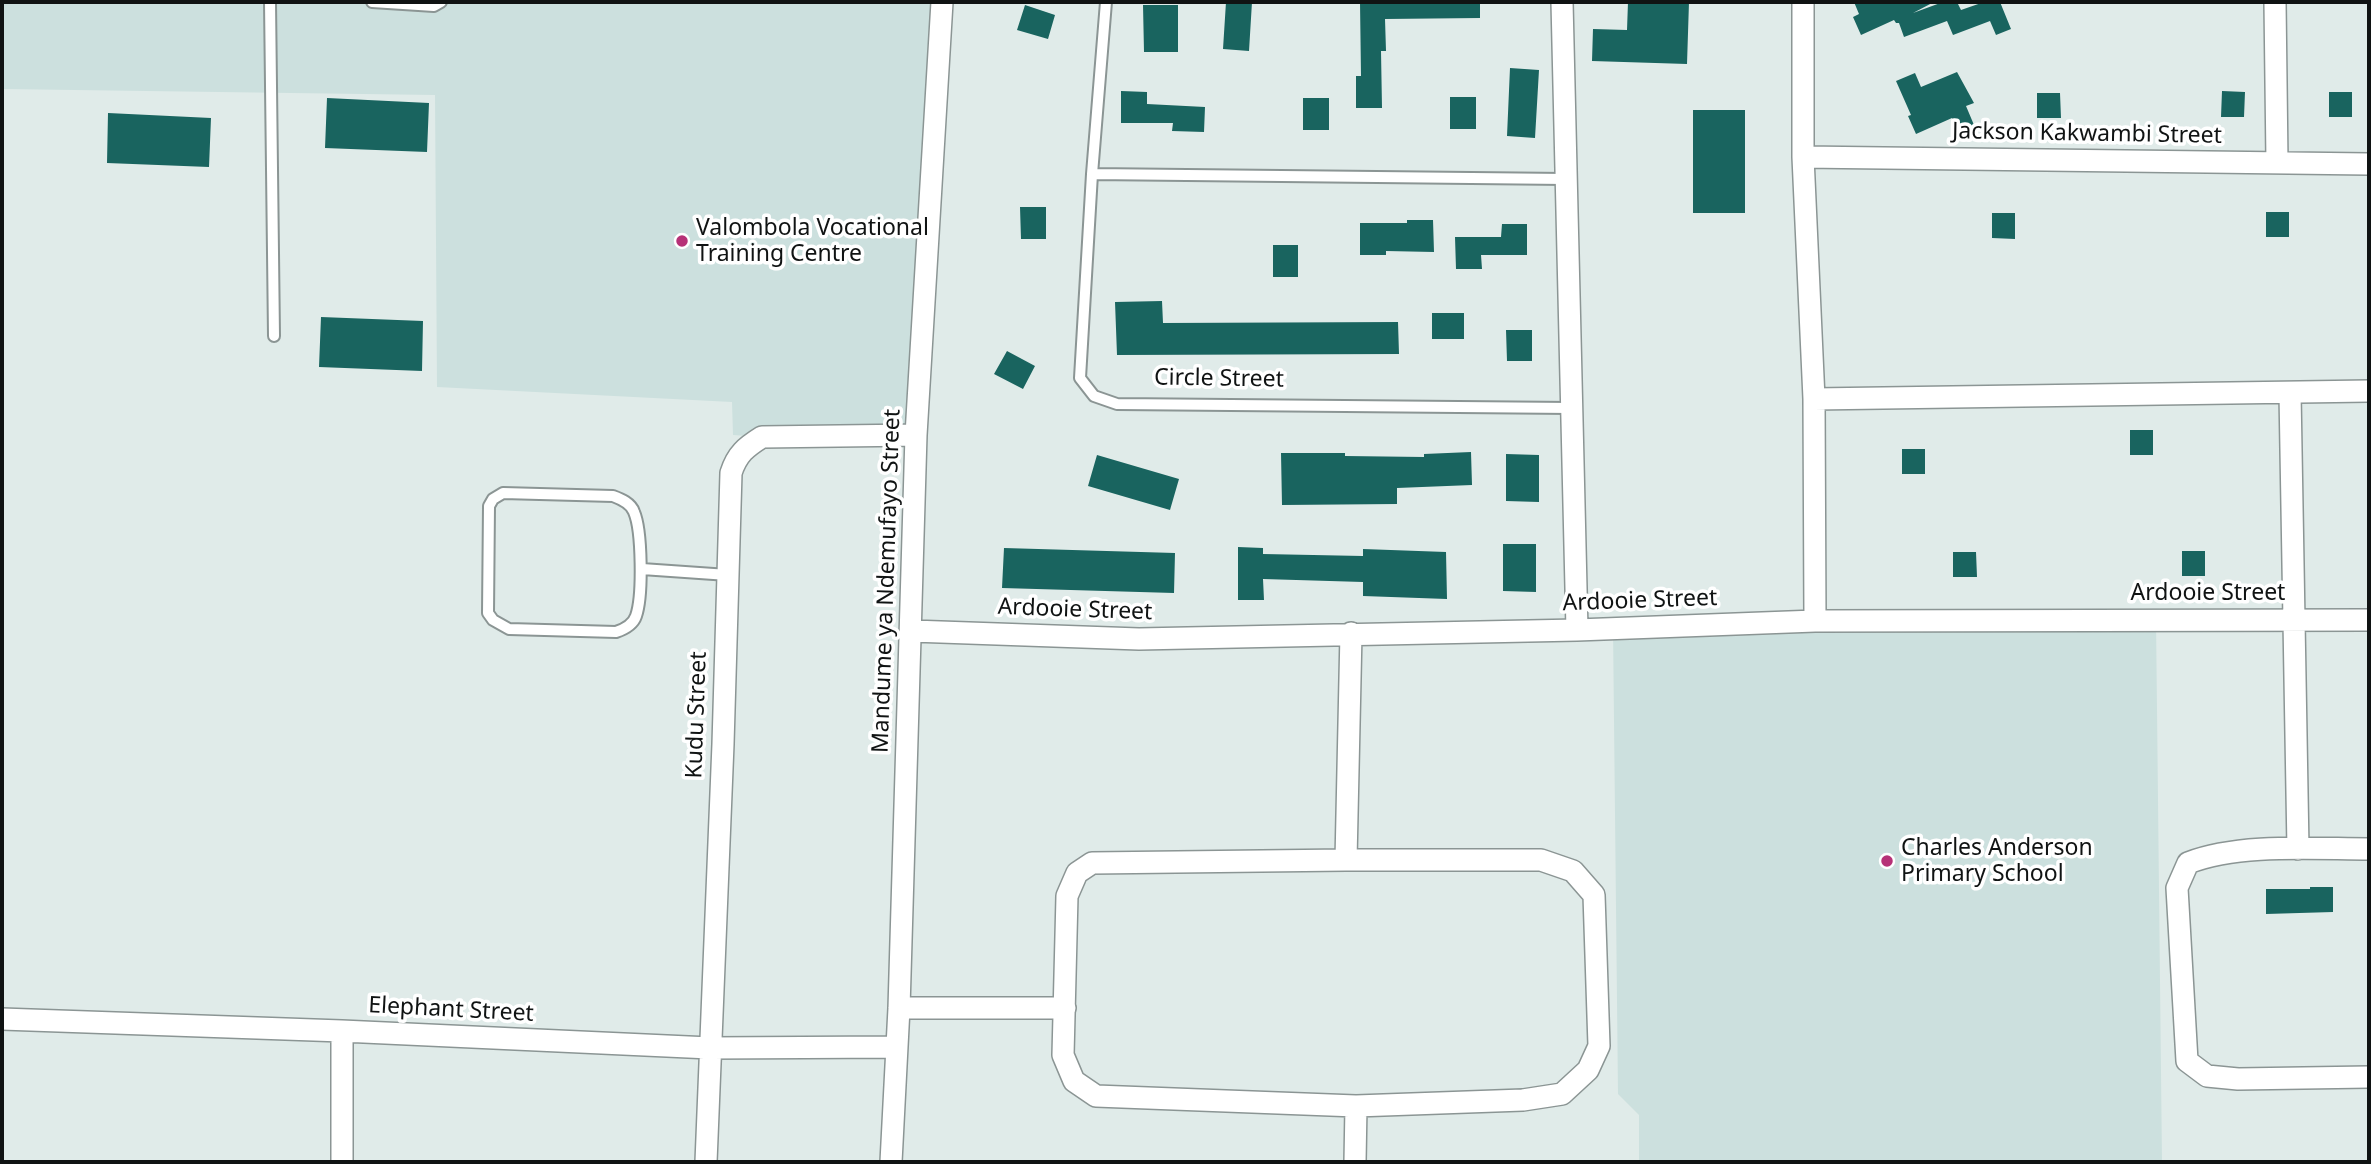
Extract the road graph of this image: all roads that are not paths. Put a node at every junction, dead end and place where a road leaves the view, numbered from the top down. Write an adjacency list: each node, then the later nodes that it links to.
1 (270, 2): 14 (lane)
2 (372, 2): 3 (lane)
3 (441, 2)
4 (942, 2): 19 (street, Mandume ya Ndemufayo Street)
5 (1106, 2): 12 (lane, Circle Street)
6 (1562, 2): 13 (street)
7 (1803, 2): 9 (street)
8 (2275, 2): 10 (street)
9 (1803, 157): 10 (street, Jackson Kakwambi Street); 17 (street)
10 (2277, 162): 11 (street, Jackson Kakwambi Street)
11 (2369, 164)
12 (1092, 174): 13 (lane); 18 (lane, Circle Street)
13 (1566, 179): 18 (street)
14 (274, 336)
15 (2369, 391): 16 (street)
16 (2290, 393): 17 (street); 22 (street)
17 (1814, 399): 24 (street)
18 (1572, 408): 25 (street)
19 (916, 435): 21 (street, Kudu Street); 26 (street, Mandume ya Ndemufayo Street)
20 (642, 569): 20 (lane); 21 (lane)
21 (728, 575): 36 (street, Kudu Street)
22 (2296, 620): 23 (street, Ardooie Street); 24 (street, Ardooie Street); 28 (street)
23 (2369, 620)
24 (1815, 621): 25 (street, Ardooie Street)
25 (1577, 630): 27 (street, Ardooie Street)
26 (912, 631): 27 (street, Ardooie Street); 31 (street, Mandume ya Ndemufayo Street)
27 (1351, 633): 30 (street)
28 (2298, 849): 29 (street); 37 (street)
29 (2369, 849)
30 (1346, 860): 32 (street); 38 (street)
31 (899, 1007): 32 (street); 35 (street, Mandume ya Ndemufayo Street)
32 (1065, 1008): 38 (street)
33 (2, 1020): 34 (street, Elephant Street)
34 (342, 1031): 36 (street, Elephant Street); 39 (street)
35 (897, 1047): 36 (street, Elephant Street); 41 (street, Mandume ya Ndemufayo Street)
36 (710, 1048): 40 (street, Kudu Street)
37 (2369, 1076)
38 (1356, 1106): 42 (street)
39 (342, 1162)
40 (706, 1162)
41 (891, 1162)
42 (1355, 1162)

